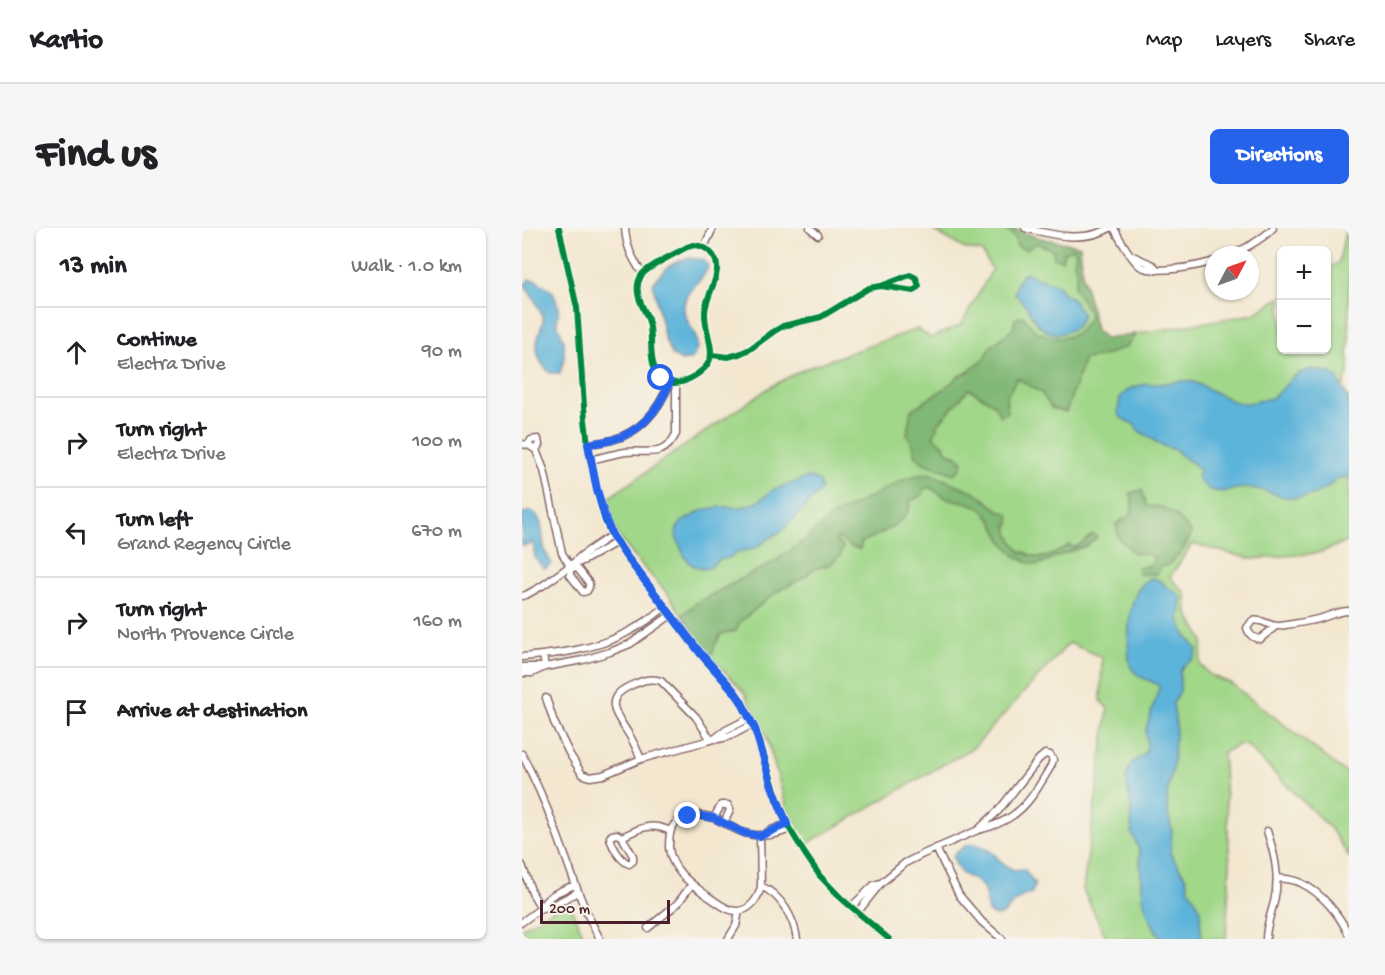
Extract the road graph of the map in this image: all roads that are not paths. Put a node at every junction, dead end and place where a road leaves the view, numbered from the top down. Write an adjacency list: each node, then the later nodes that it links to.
1 (559, 228): 17 (street)
2 (625, 228): 12 (street)
3 (712, 228): 10 (street)
4 (810, 228): 8 (street)
5 (1025, 228): 6 (street)
6 (1112, 228): 11 (street)
7 (1273, 228): 9 (street)
8 (818, 235)
9 (1248, 246)
10 (704, 247): 12 (street); 14 (street)
11 (1205, 263)
12 (642, 273): 15 (street)
13 (882, 286): 13 (street); 14 (street)
14 (712, 355): 15 (street)
15 (673, 383): 17 (street); 19 (street)
16 (525, 444): 18 (street); 18 (street)
17 (588, 444): 19 (street)
18 (536, 450): 22 (street)
19 (591, 460): 20 (street)
20 (612, 535): 21 (street); 22 (street)
21 (617, 542): 22 (street); 24 (street)
22 (570, 566): 23 (street)
23 (522, 596)
24 (665, 607): 26 (street); 28 (street)
25 (1349, 611): 27 (street)
26 (671, 615): 31 (street); 34 (street)
27 (1276, 626)
28 (543, 655): 29 (street); 31 (street)
29 (522, 657)
30 (522, 667): 31 (street)
31 (545, 667): 32 (street)
32 (522, 673)
33 (546, 698): 37 (street)
34 (752, 721): 35 (street); 40 (street)
35 (712, 740): 37 (street); 37 (street)
36 (522, 754): 52 (street)
37 (641, 759)
38 (714, 818): 39 (street); 39 (street); 42 (street)
39 (724, 823): 44 (street)
40 (789, 827): 44 (street); 53 (street)
41 (978, 830): 41 (street); 46 (street)
42 (670, 831): 45 (street); 50 (street)
43 (1268, 831): 48 (street)
44 (763, 835): 51 (street)
45 (622, 837): 45 (street)
46 (936, 848): 49 (street); 65 (street)
47 (522, 865): 54 (street)
48 (1277, 878): 59 (street); 66 (street)
49 (881, 883): 53 (street); 56 (street)
50 (692, 884): 55 (street); 58 (street)
51 (761, 886): 55 (street); 62 (street)
52 (577, 889): 54 (street); 60 (street)
53 (851, 907): 56 (street)
54 (541, 908): 57 (street)
55 (739, 911): 61 (street)
56 (857, 913): 64 (street)
57 (522, 922)
58 (648, 928)
59 (1349, 935)
60 (600, 939)
61 (729, 939)
62 (797, 939): 63 (street)
63 (803, 939)
64 (889, 939)
65 (1002, 939)
66 (1266, 939)

